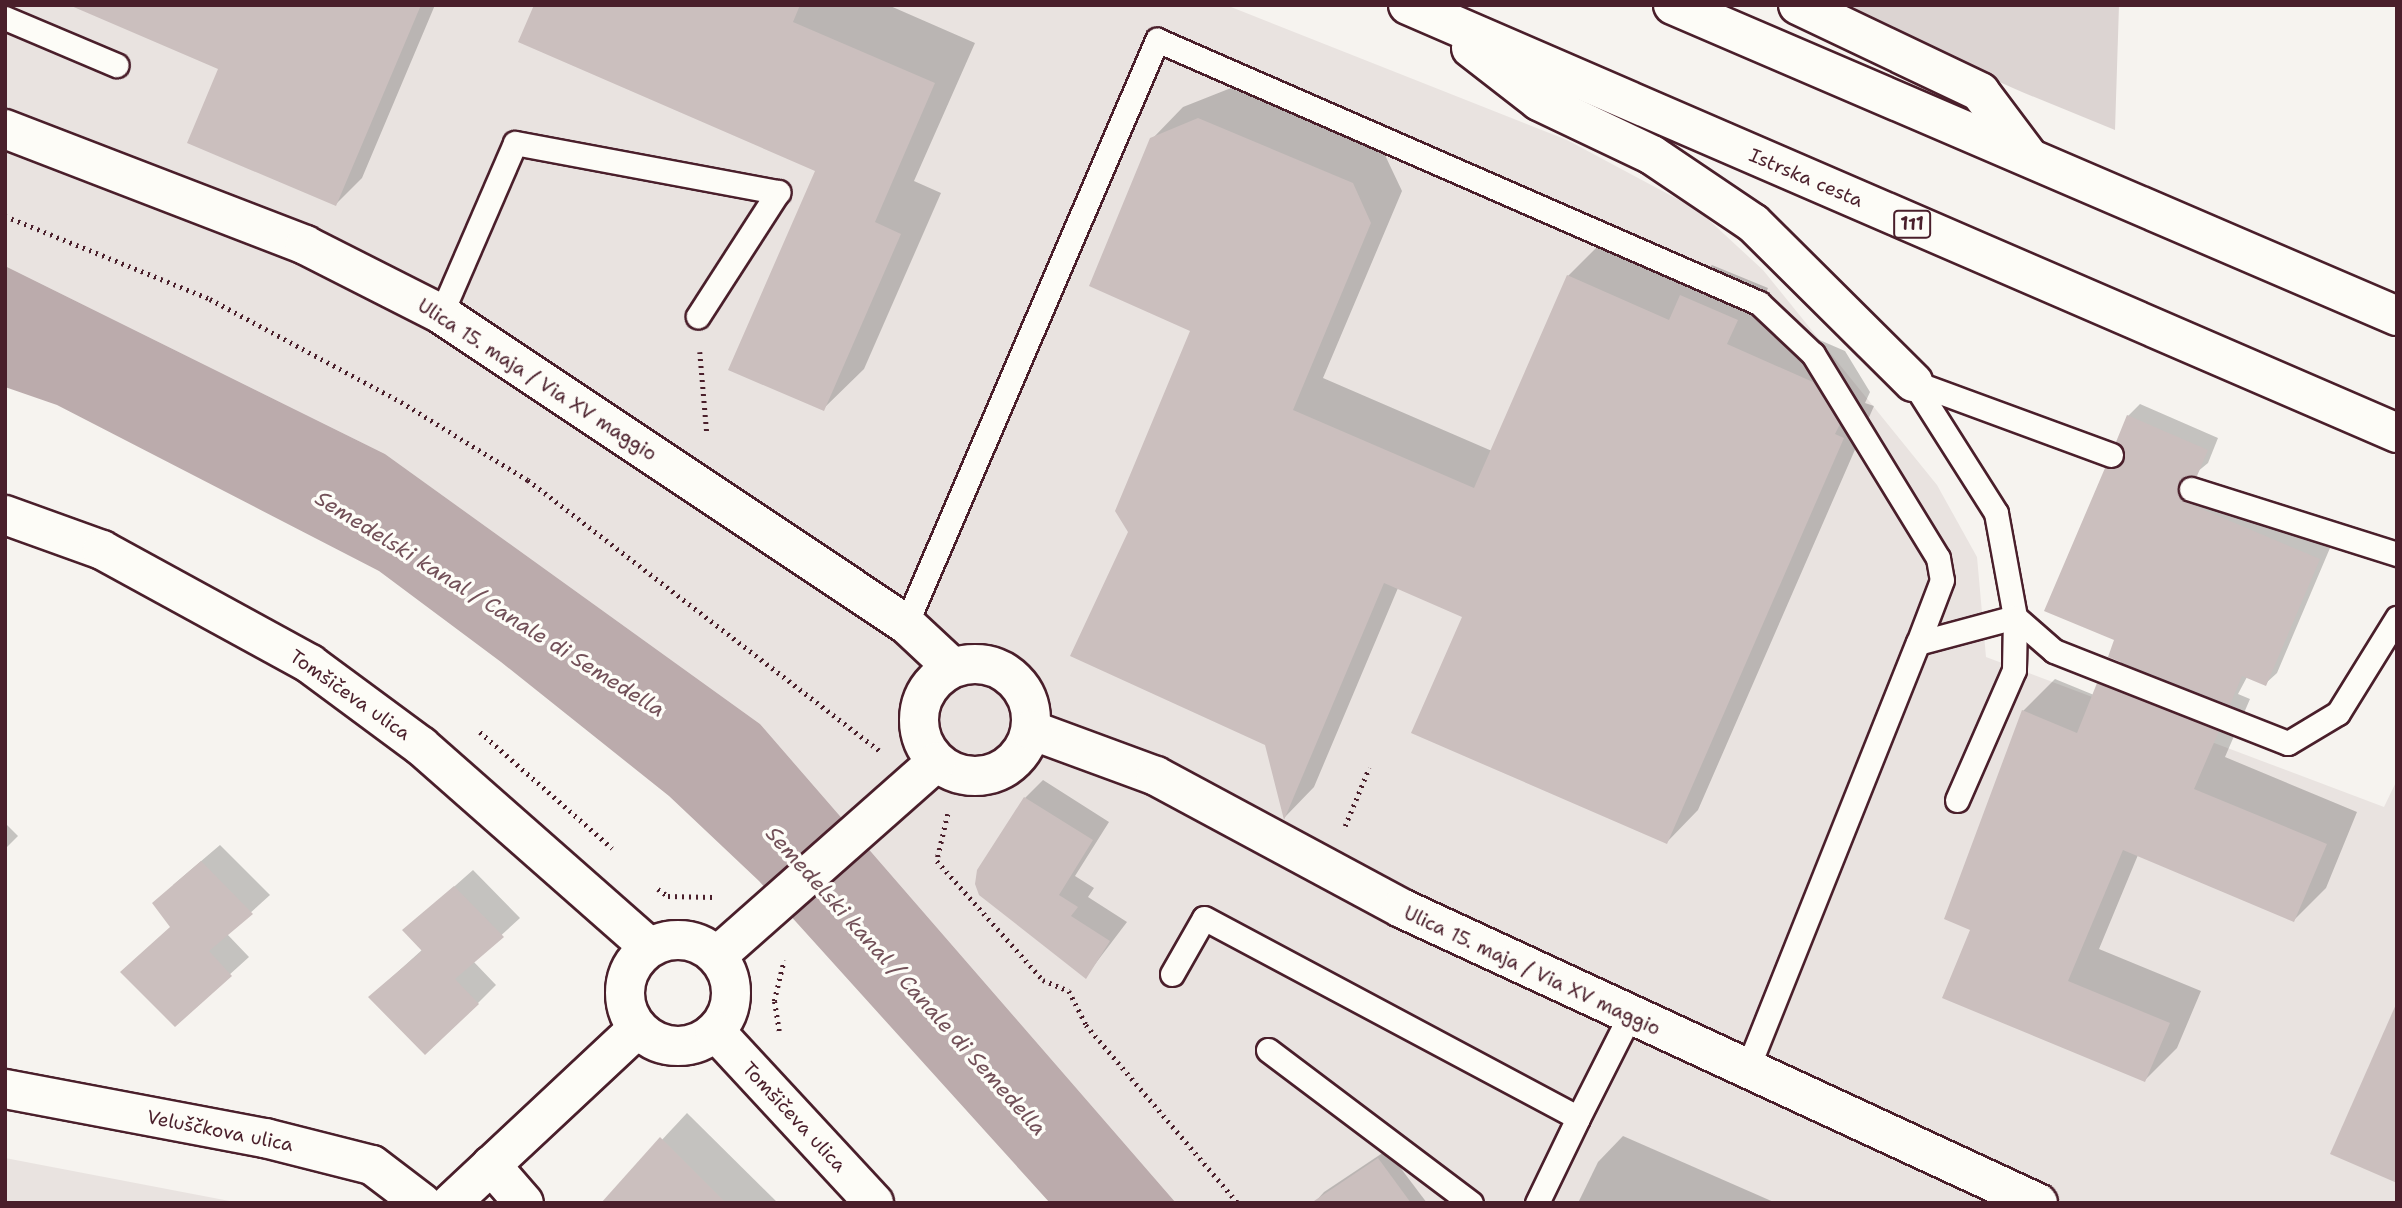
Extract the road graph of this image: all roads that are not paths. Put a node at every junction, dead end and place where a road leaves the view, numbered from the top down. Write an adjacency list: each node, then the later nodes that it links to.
1 (1673, 5): 7 (main road)
2 (1798, 5): 7 (main road)
3 (1418, 10): 11 (main road); 12 (main road, Istrska cesta / 111)
4 (5, 18): 5 (lane)
5 (116, 65)
6 (5, 129): 8 (main road, Ulica 15. maja / Via XV maggio)
7 (2029, 158): 10 (main road)
8 (441, 314): 9 (lane); 19 (main road, Ulica 15. maja / Via XV maggio)
9 (698, 316)
10 (2397, 316)
11 (1913, 382): 13 (lane); 17 (lane)
12 (2397, 433)
13 (2111, 455)
14 (2191, 489): 16 (lane)
15 (5, 515): 25 (main road, Tomšičeva ulica)
16 (2397, 554)
17 (2015, 617): 18 (lane); 20 (lane); 24 (lane)
18 (2397, 618)
19 (906, 624): 20 (lane); 21 (main road, Ulica 15. maja / Via XV maggio)
20 (1918, 643): 32 (lane)
21 (953, 667): 22 (main road); 23 (main road)
22 (1031, 730): 23 (main road); 28 (main road, Ulica 15. maja / Via XV maggio)
23 (926, 771): 26 (main road)
24 (1957, 800)
25 (649, 947): 26 (main road); 29 (main road)
26 (717, 956): 30 (main road)
27 (1172, 974): 34 (lane)
28 (1629, 1017): 32 (main road, Ulica 15. maja / Via XV maggio); 34 (lane)
29 (638, 1028): 30 (main road); 35 (main road)
30 (715, 1031): 39 (main road, Tomšičeva ulica)
31 (1268, 1050): 40 (lane)
32 (1745, 1072): 42 (main road, Ulica 15. maja / Via XV maggio)
33 (5, 1089): 36 (main road, Veluščkova ulica)
34 (1578, 1118): 41 (lane)
35 (491, 1165): 37 (main road); 38 (main road)
36 (422, 1203)
37 (451, 1203)
38 (524, 1203)
39 (874, 1203)
40 (1471, 1203)
41 (1537, 1203)
42 (2038, 1203)

